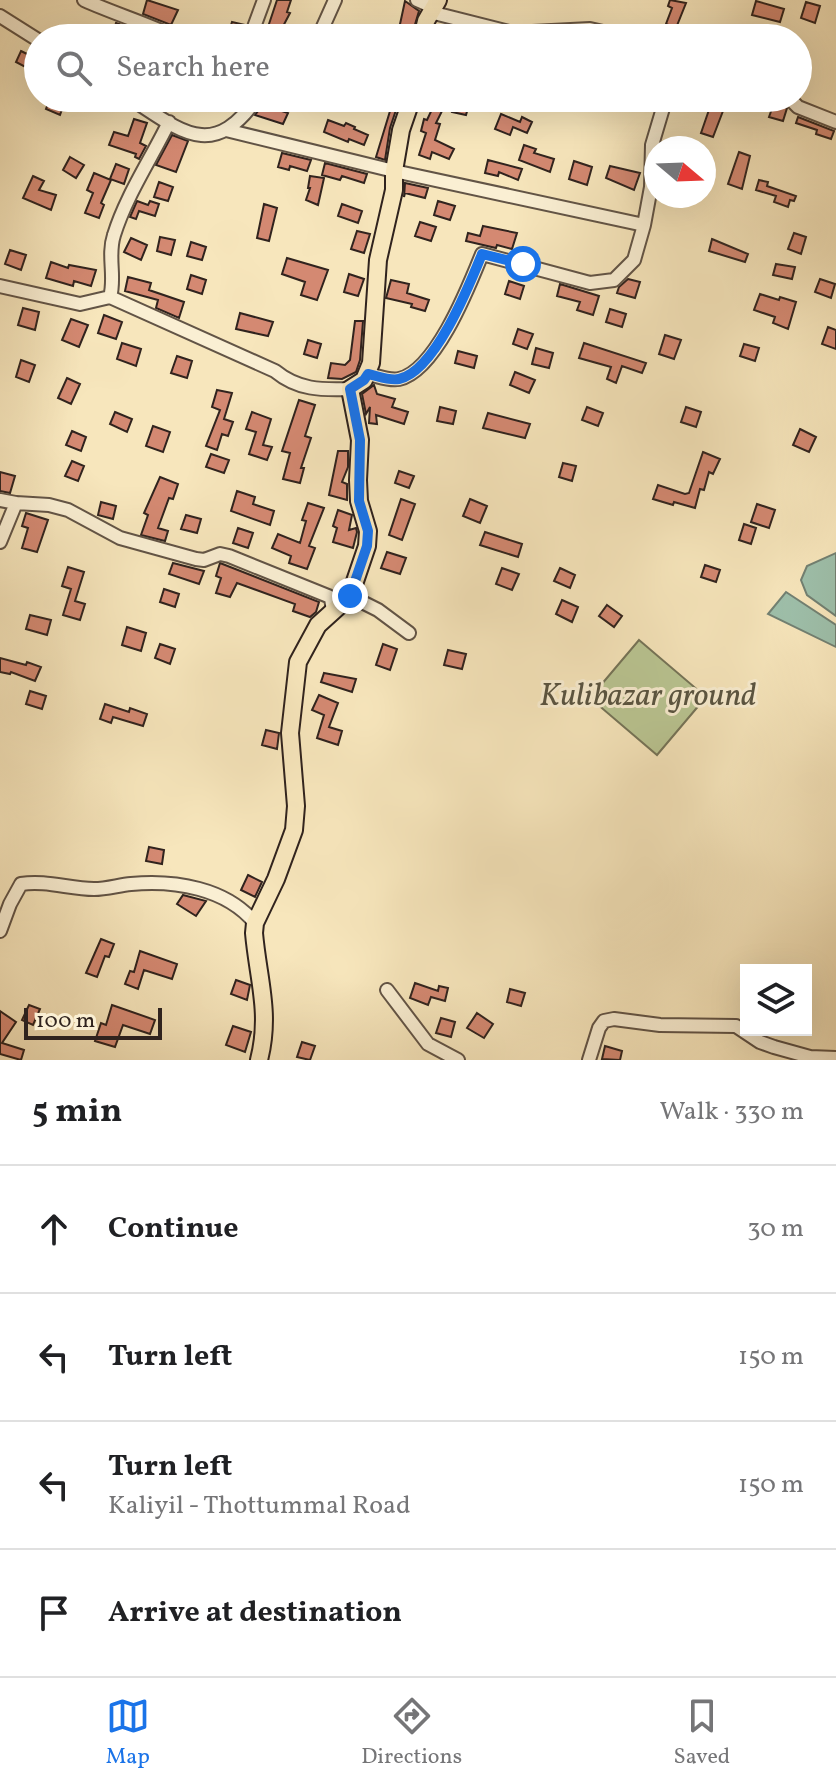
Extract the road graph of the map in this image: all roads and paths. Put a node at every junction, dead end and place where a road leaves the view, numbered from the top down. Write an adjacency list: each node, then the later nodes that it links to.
1 (84, 0): 7 (street)
2 (264, 0): 8 (street)
3 (335, 0): 9 (street)
4 (417, 0): 5 (street)
5 (434, 6): 10 (street)
6 (0, 16): 11 (street)
7 (147, 24)
8 (255, 24)
9 (324, 24)
10 (487, 24)
11 (24, 31)
12 (153, 112): 17 (street)
13 (248, 112): 19 (street)
14 (407, 112): 20 (main road)
15 (662, 112): 21 (street)
16 (811, 112): 18 (street)
17 (169, 122): 19 (street); 23 (street)
18 (836, 122)
19 (226, 130): 20 (street)
20 (394, 171): 21 (street); 24 (main road)
21 (644, 225): 24 (street)
22 (1, 284): 23 (street)
23 (110, 297): 25 (street)
24 (368, 374): 25 (main road)
25 (350, 389): 29 (main road)
26 (0, 500): 27 (street)
27 (16, 503): 28 (street); 30 (street)
28 (0, 542)
29 (350, 596): 30 (main road); 31 (street)
30 (333, 611): 32 (main road)
31 (409, 633)
32 (255, 923): 33 (street); 37 (main road)
33 (0, 931)
34 (387, 990): 35 (street)
35 (432, 1047): 38 (street); 39 (street)
36 (836, 1058): 40 (street)
37 (259, 1060)
38 (423, 1060)
39 (458, 1060)
40 (589, 1060)

